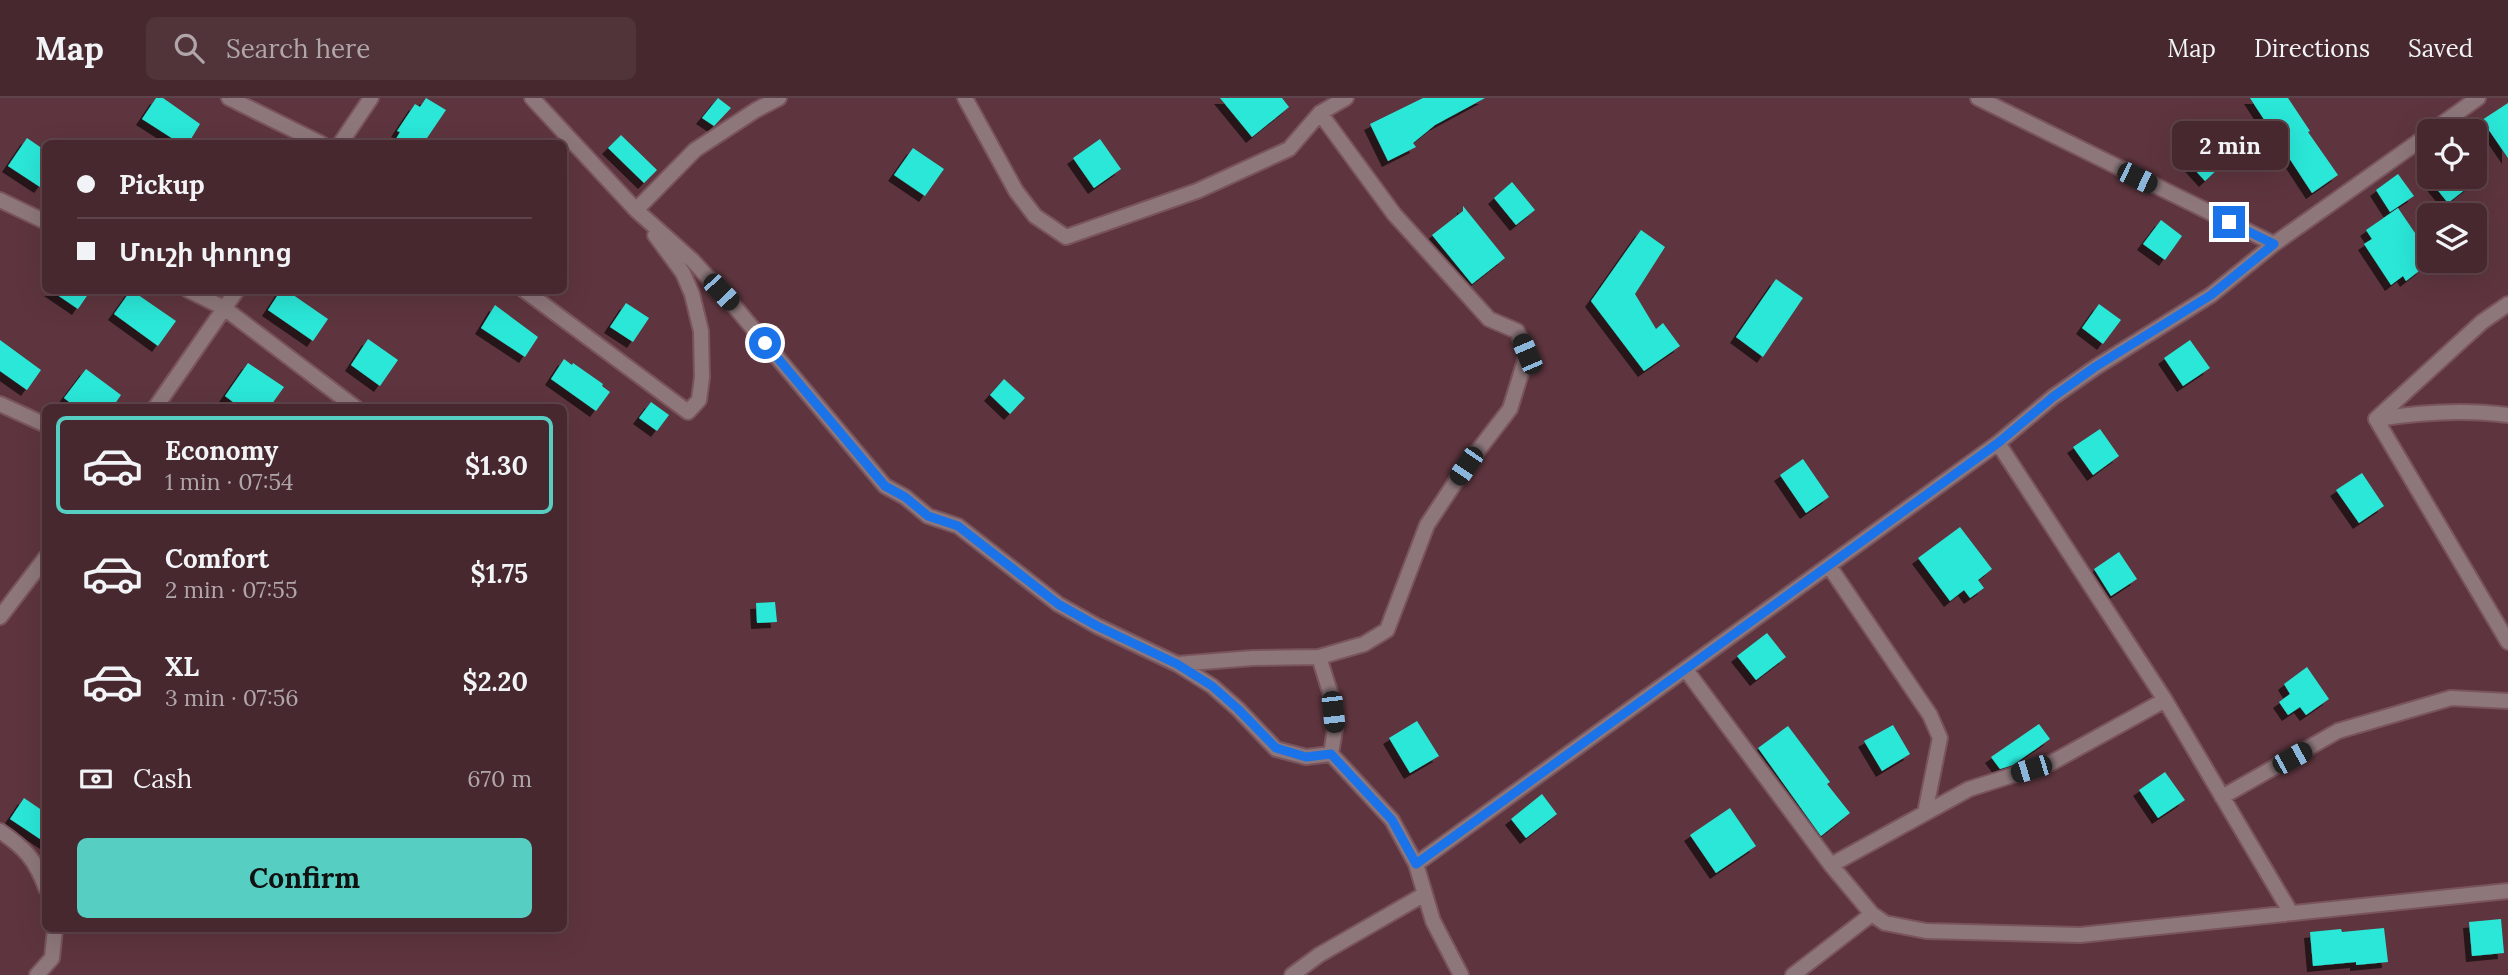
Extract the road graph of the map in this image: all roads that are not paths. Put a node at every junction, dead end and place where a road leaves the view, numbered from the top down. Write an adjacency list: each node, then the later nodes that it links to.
1 (229, 98): 11 (street)
2 (371, 98): 12 (street)
3 (532, 98): 15 (street)
4 (779, 98): 15 (street)
5 (965, 98): 9 (street)
6 (1346, 98): 9 (street)
7 (1978, 98): 17 (street)
8 (2478, 98): 10 (street)
9 (1321, 113): 34 (street)
10 (2449, 119)
11 (314, 140)
12 (343, 140)
13 (2417, 142): 17 (street)
14 (0, 200): 16 (street)
15 (636, 210): 20 (street); 35 (street)
16 (42, 220)
17 (2274, 244): 29 (street)
18 (196, 294): 22 (street)
19 (234, 294): 22 (street)
20 (529, 294)
21 (2508, 304): 27 (street)
22 (224, 308): 24 (street); 25 (street)
23 (0, 404): 28 (street)
24 (158, 404)
25 (351, 404)
26 (2508, 415): 27 (street)
27 (2376, 419): 33 (street)
28 (42, 423)
29 (1998, 443): 31 (street); 37 (street)
30 (42, 562): 32 (street)
31 (1829, 566): 36 (street); 41 (street)
32 (0, 617)
33 (2508, 642)
34 (1320, 657): 35 (street); 39 (street)
35 (1177, 664): 39 (street)
36 (1686, 670): 43 (street); 44 (street)
37 (2165, 700): 40 (street); 41 (street)
38 (2508, 701): 40 (street)
39 (1331, 754): 43 (street)
40 (2222, 797): 48 (street)
41 (1925, 813): 44 (street)
42 (0, 831): 45 (street)
43 (1416, 864): 47 (street)
44 (1831, 865): 49 (street)
45 (42, 877)
46 (2508, 891): 48 (street)
47 (1425, 894): 52 (street); 53 (street)
48 (2291, 913): 49 (street)
49 (1872, 914): 54 (street)
50 (55, 932): 51 (street)
51 (37, 975)
52 (1292, 975)
53 (1461, 975)
54 (1793, 975)

